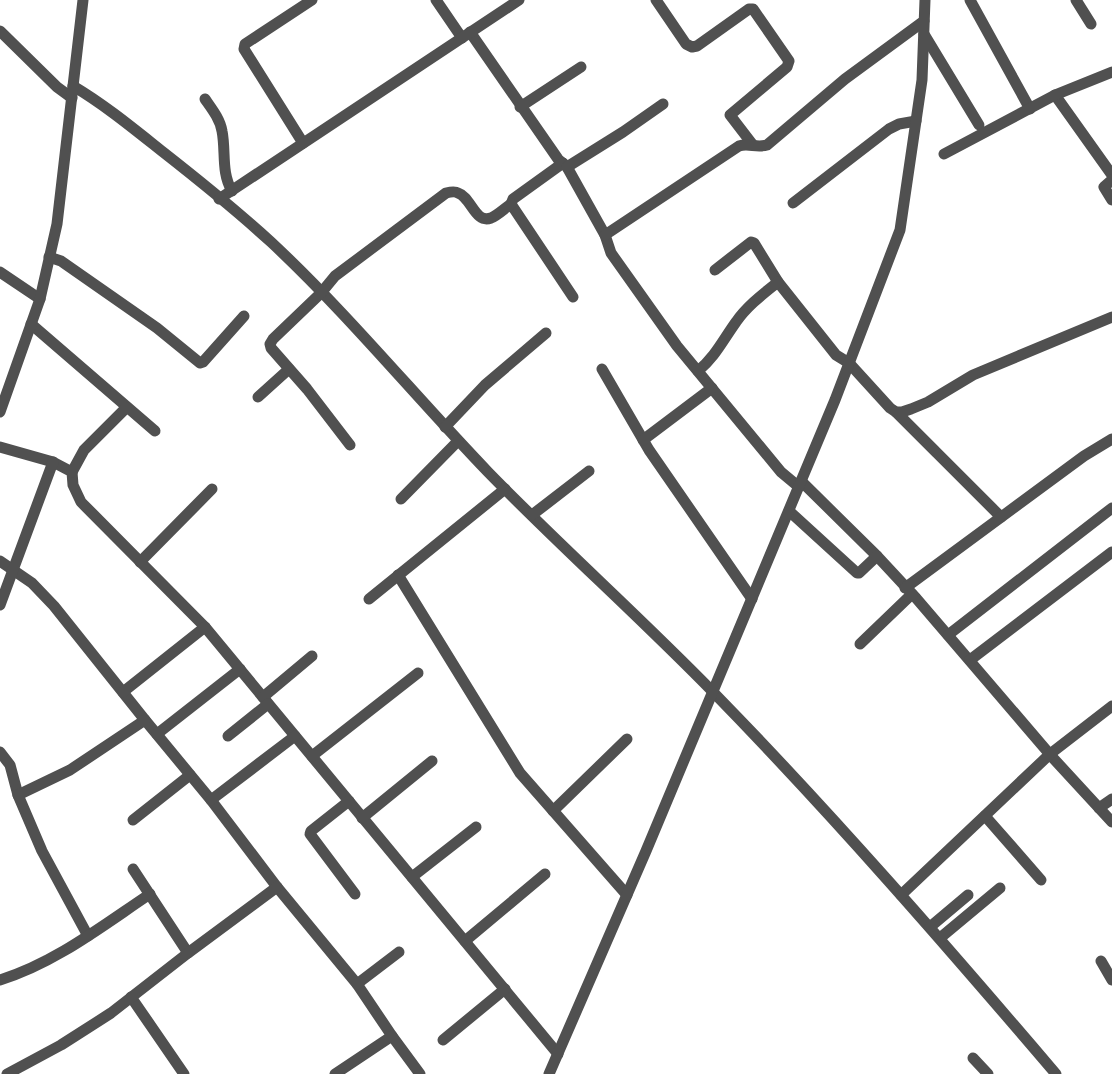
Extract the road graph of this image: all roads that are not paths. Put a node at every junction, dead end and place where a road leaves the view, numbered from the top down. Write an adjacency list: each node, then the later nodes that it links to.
1 (83, 0): 16 (street)
2 (312, 0): 25 (street)
3 (436, 0): 13 (street)
4 (519, 0): 13 (street)
5 (656, 0): 26 (street)
6 (926, 0): 9 (street)
7 (970, 0): 22 (street)
8 (1076, 0): 10 (street)
9 (924, 21): 12 (street); 26 (street)
10 (1091, 24)
11 (0, 31): 18 (street)
12 (924, 34): 23 (street); 24 (street)
13 (466, 35): 21 (street); 25 (street)
14 (581, 67): 21 (street)
15 (1112, 72): 17 (street)
16 (73, 86): 18 (street); 32 (street)
17 (1055, 95): 22 (street); 29 (street)
18 (72, 98): 37 (street)
19 (205, 99): 31 (street)
20 (663, 104): 28 (street)
21 (520, 107): 28 (street)
22 (1030, 109): 27 (street)
23 (916, 122): 34 (street); 48 (street)
24 (979, 125)
25 (303, 143): 31 (street)
26 (753, 145): 36 (street)
27 (944, 154)
28 (565, 165): 35 (street); 36 (street)
29 (1112, 175)
30 (1112, 180): 33 (street)
31 (232, 190): 32 (street)
32 (219, 199): 41 (street)
33 (1112, 200)
34 (793, 203)
35 (512, 204): 41 (street); 42 (street)
36 (605, 235): 51 (street)
37 (49, 257): 43 (street); 44 (street)
38 (715, 270): 40 (street)
39 (0, 272): 43 (street)
40 (778, 282): 48 (street); 51 (street)
41 (321, 293): 49 (street); 57 (street)
42 (573, 298)
43 (40, 299): 46 (street)
44 (244, 316)
45 (1112, 317): 56 (street)
46 (31, 324): 54 (street); 55 (street)
47 (546, 333): 57 (street)
48 (849, 363): 56 (street); 67 (street)
49 (290, 369): 53 (street); 62 (street)
50 (602, 369): 60 (street)
51 (698, 371): 52 (street)
52 (712, 388): 60 (street); 67 (street)
53 (258, 397)
54 (126, 408): 58 (street); 66 (street)
55 (0, 412)
56 (896, 412): 74 (street)
57 (445, 427): 61 (street)
58 (155, 431)
59 (1112, 439): 74 (street)
60 (643, 440): 83 (street)
61 (458, 441): 69 (street); 70 (street)
62 (350, 445)
63 (0, 447): 64 (street)
64 (53, 462): 66 (street); 79 (street)
65 (589, 471): 73 (street)
66 (72, 472): 78 (street)
67 (800, 484): 72 (street); 76 (street)
68 (212, 489): 78 (street)
69 (505, 489): 73 (street); 80 (street)
70 (401, 499)
71 (1112, 508): 86 (street)
72 (789, 511): 76 (street); 83 (street)
73 (532, 515): 93 (street)
74 (1001, 517): 81 (street)
75 (1112, 552): 89 (street)
76 (877, 556): 81 (street)
77 (0, 561): 79 (street)
78 (140, 562): 85 (street)
79 (14, 570): 84 (street); 92 (street)
80 (398, 575): 82 (street); 111 (street)
81 (909, 591): 86 (street); 87 (street)
82 (369, 598)
83 (752, 599): 93 (street)
84 (0, 605)
85 (205, 627): 90 (street); 92 (street)
86 (948, 635): 89 (street)
87 (860, 644)
88 (312, 656): 94 (street)
89 (970, 660): 102 (street)
90 (240, 669): 94 (street); 97 (street)
91 (418, 673): 103 (street)
92 (123, 692): 96 (street)
93 (713, 692): 125 (street); 126 (street)
94 (266, 701): 98 (street); 99 (street)
95 (1112, 706): 102 (street)
96 (145, 720): 97 (street); 106 (street)
97 (157, 734): 105 (street)
98 (228, 736)
99 (295, 736): 103 (street); 108 (street)
100 (627, 739): 111 (street)
101 (0, 752): 106 (street)
102 (1050, 754): 110 (street); 112 (street)
103 (312, 756): 109 (street)
104 (432, 761): 113 (street)
105 (190, 775): 108 (street); 114 (street)
106 (18, 794): 129 (street)
107 (1112, 799): 110 (street)
108 (211, 800): 121 (street)
109 (349, 801): 113 (street); 124 (street)
110 (1099, 808): 115 (street)
111 (553, 811): 125 (street)
112 (985, 816): 120 (street); 126 (street)
113 (362, 818): 119 (street)
114 (133, 820)
115 (1112, 822)
116 (476, 827): 119 (street)
117 (133, 869): 123 (street)
118 (545, 874): 131 (street)
119 (412, 877): 131 (street)
120 (1041, 880)
121 (277, 887): 133 (street); 137 (street)
122 (1000, 888): 130 (street)
123 (150, 894): 129 (street); 133 (street)
124 (354, 894)
125 (627, 895): 142 (street)
126 (902, 895): 128 (street)
127 (968, 895): 128 (street)
128 (930, 927): 130 (street)
129 (88, 936): 135 (street)
130 (940, 938): 150 (street)
131 (465, 941): 138 (street)
132 (399, 952): 137 (street)
133 (188, 953): 139 (street)
134 (1101, 962): 136 (street)
135 (0, 980)
136 (1112, 980)
137 (357, 984): 140 (street)
138 (505, 990): 141 (street); 142 (street)
139 (131, 997): 144 (street); 145 (street)
140 (392, 1036): 146 (street); 147 (street)
141 (443, 1040)
142 (558, 1054): 148 (street)
143 (973, 1058): 149 (street)
144 (8, 1074)
145 (184, 1074)
146 (335, 1074)
147 (420, 1074)
148 (549, 1074)
149 (988, 1074)
150 (1056, 1074)

